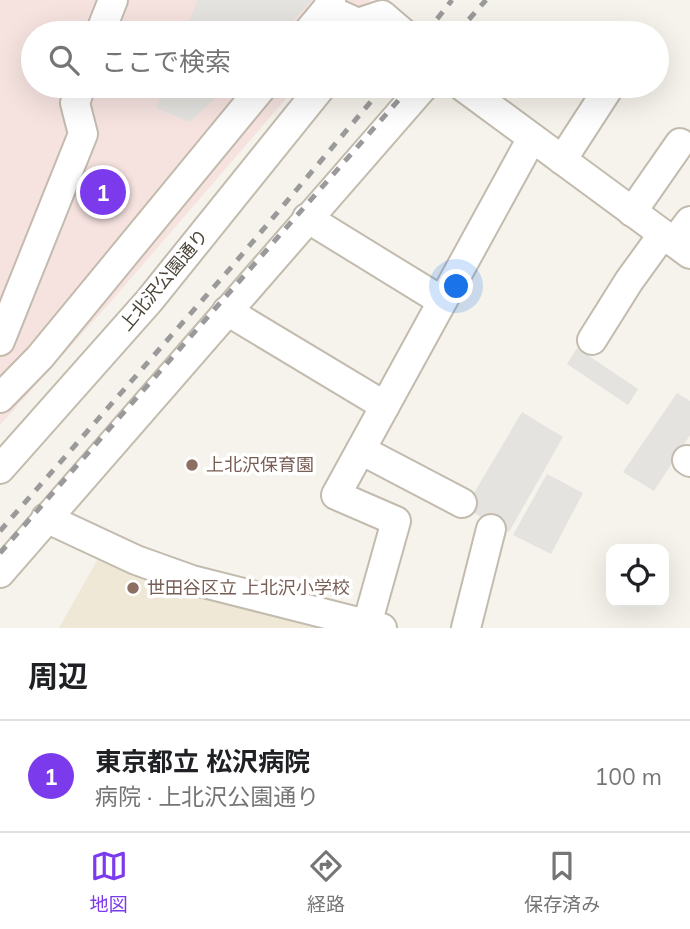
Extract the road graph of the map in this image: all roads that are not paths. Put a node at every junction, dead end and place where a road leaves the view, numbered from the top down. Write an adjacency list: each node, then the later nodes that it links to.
1 (113, 0): 3 (street)
2 (329, 4): 4 (street); 5 (street)
3 (105, 21)
4 (316, 21)
5 (355, 21)
6 (77, 98): 21 (street)
7 (253, 98): 22 (street)
8 (312, 98): 25 (street, 上北沢公園通り)
9 (413, 98): 16 (street)
10 (482, 98): 12 (street)
11 (602, 98): 14 (street)
12 (532, 138): 14 (street); 18 (street)
13 (680, 144): 15 (street)
14 (562, 160): 15 (street)
15 (632, 212): 17 (street)
16 (307, 218): 18 (street); 19 (street)
17 (679, 238): 20 (street)
18 (442, 302): 23 (street)
19 (227, 311): 23 (street); 27 (street)
20 (592, 340)
21 (0, 341)
22 (0, 398)
23 (385, 406): 24 (street)
24 (361, 450): 26 (street); 30 (street)
25 (0, 469)
26 (462, 503)
27 (46, 518): 29 (street); 30 (street)
28 (491, 529): 31 (street)
29 (0, 573)
30 (372, 627)
31 (466, 628)

